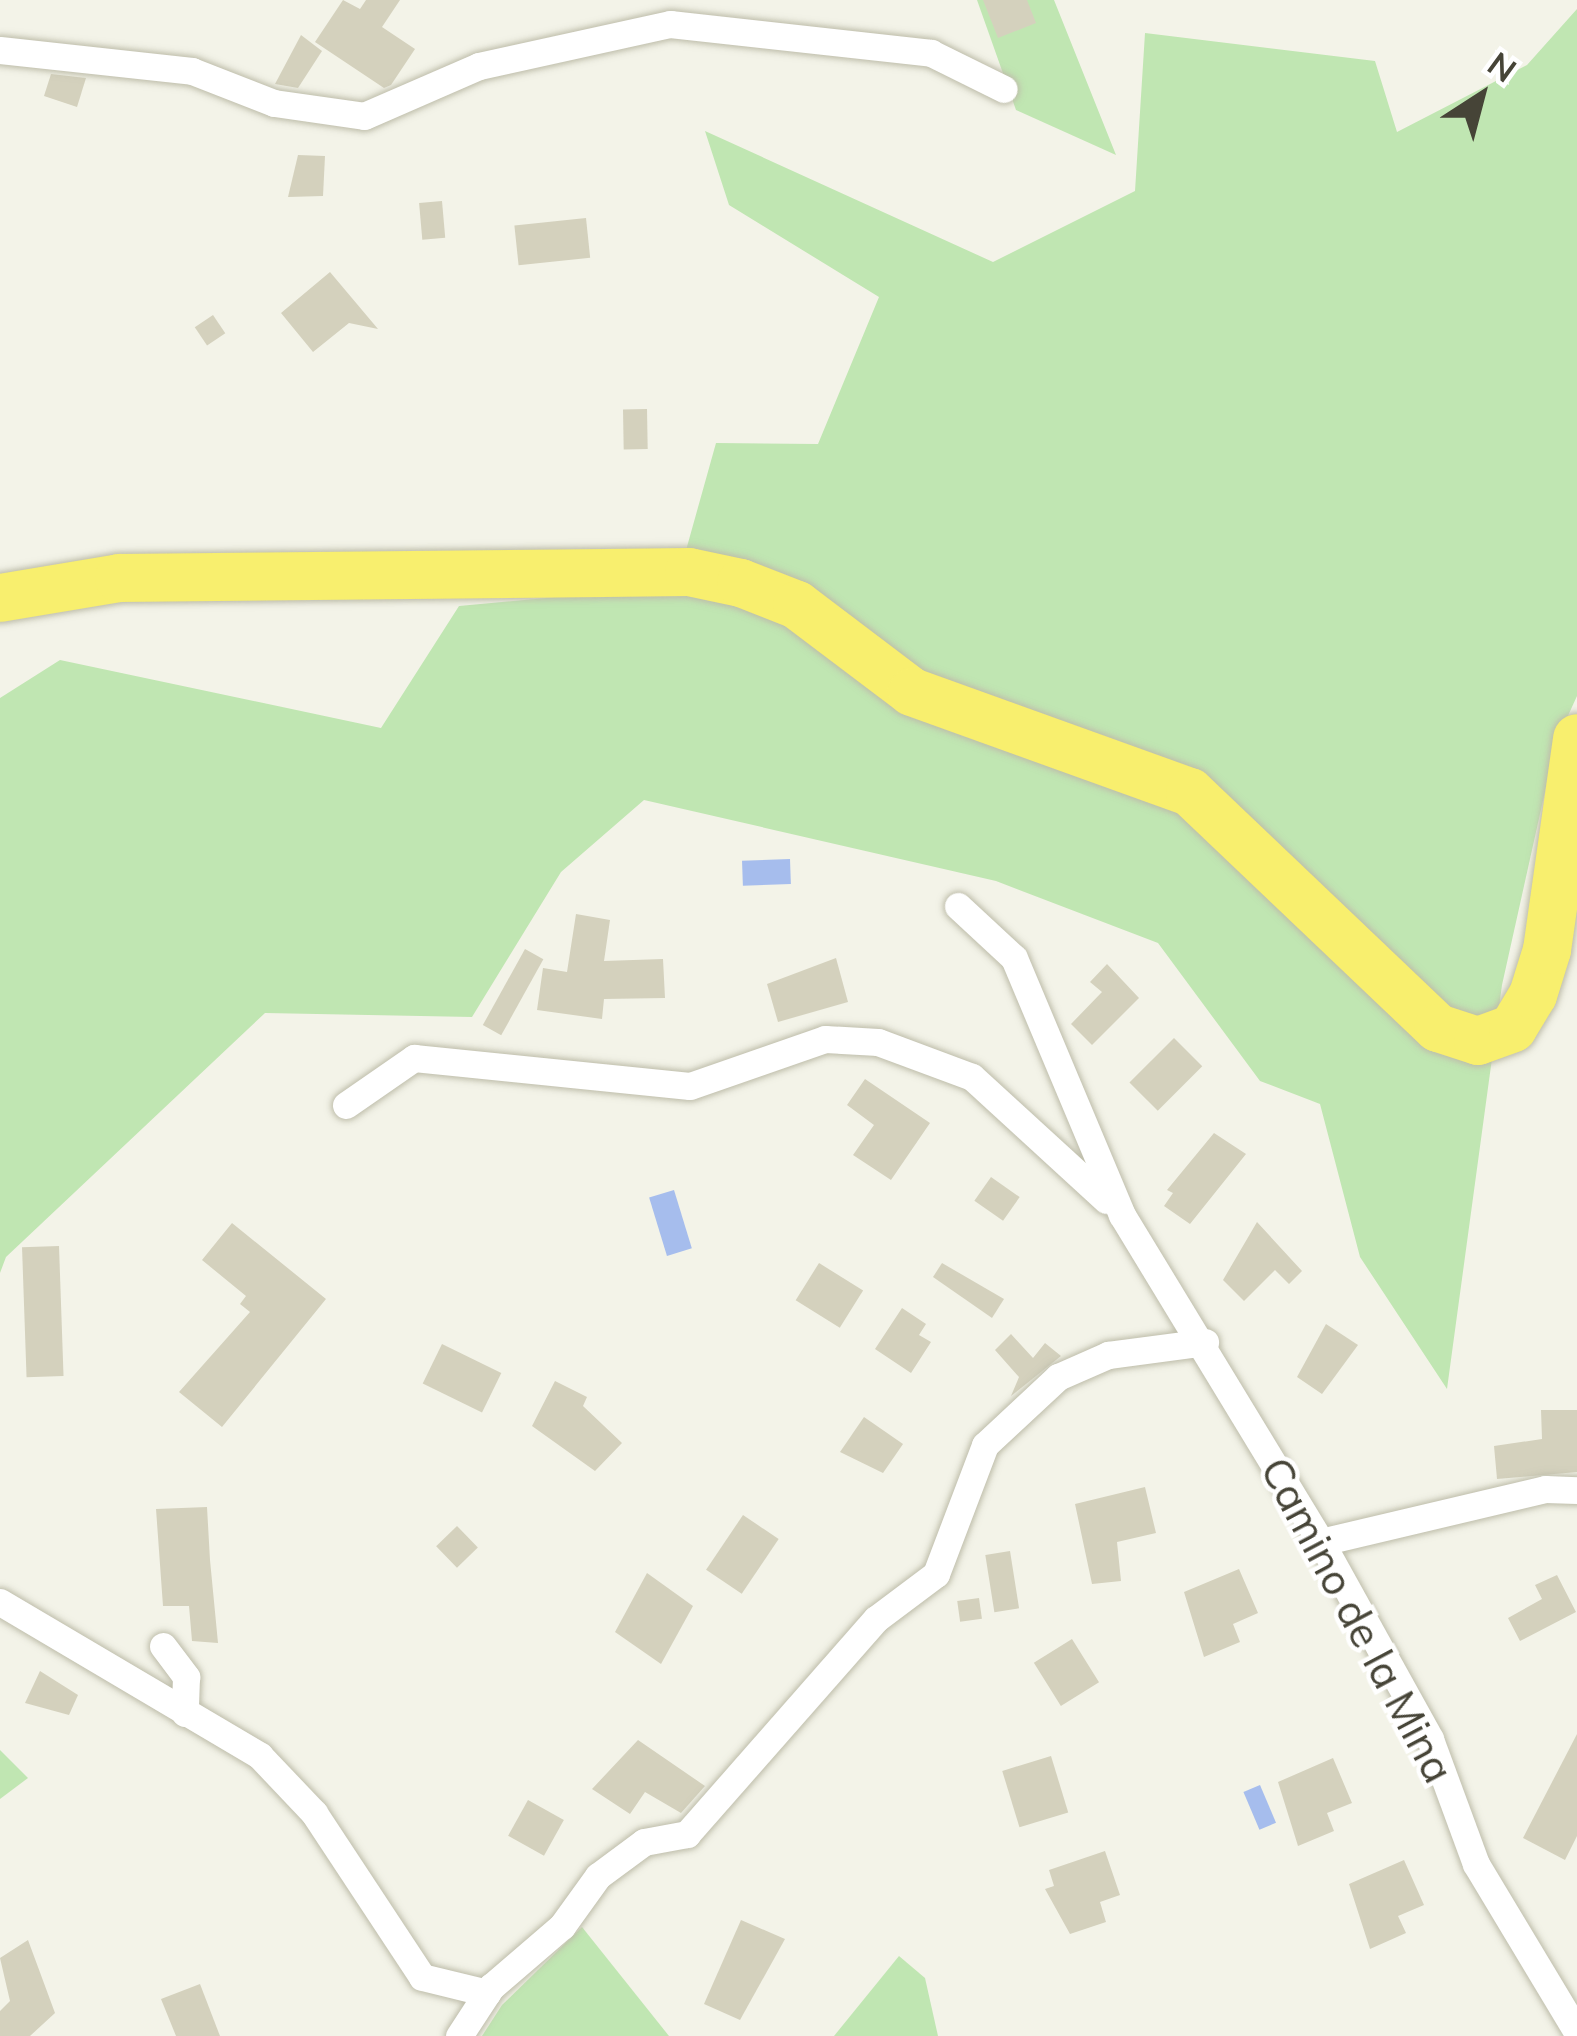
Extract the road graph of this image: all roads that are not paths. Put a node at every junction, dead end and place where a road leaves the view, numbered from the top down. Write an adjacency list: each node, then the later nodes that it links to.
1 (0, 50): 2 (street)
2 (1004, 89)
3 (0, 598): 4 (highway)
4 (1577, 738)
5 (958, 906): 7 (street)
6 (346, 1105): 7 (street)
7 (1122, 1215): 8 (street, Camino de la Mina)
8 (1205, 1342): 10 (street, Camino de la Mina); 14 (street)
9 (1577, 1490): 10 (street)
10 (1321, 1542): 15 (street, Camino de la Mina)
11 (0, 1602): 13 (street)
12 (163, 1646): 13 (street)
13 (184, 1713): 14 (street)
14 (487, 1993): 16 (street)
15 (1577, 2032)
16 (459, 2036)

